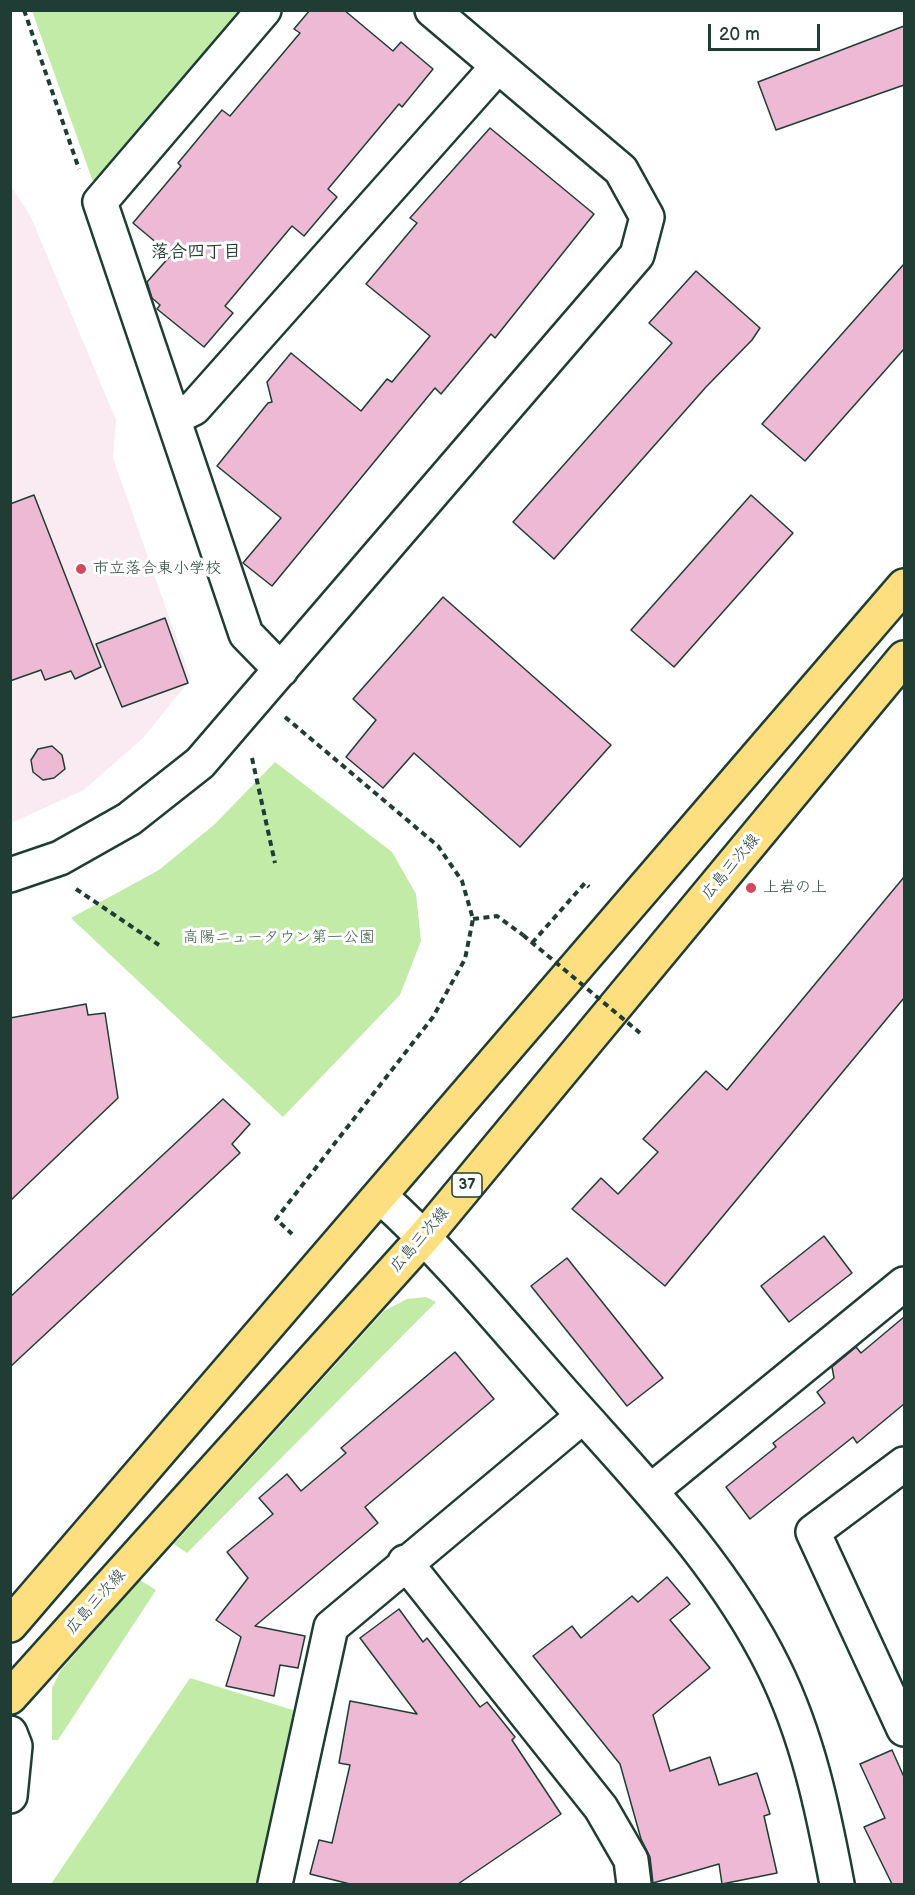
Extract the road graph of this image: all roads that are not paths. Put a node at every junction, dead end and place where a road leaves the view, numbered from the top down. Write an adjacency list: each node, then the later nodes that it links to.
1 (264, 10): 4 (street)
2 (432, 10): 3 (street)
3 (498, 66): 4 (street); 7 (street)
4 (173, 418): 7 (street)
5 (904, 586): 9 (main road)
6 (904, 658): 10 (main road, 広島三次線 / 37)
7 (281, 670): 8 (street)
8 (10, 875)
9 (381, 1196): 10 (street); 16 (main road)
10 (425, 1236): 12 (street); 17 (main road, 広島三次線 / 37)
11 (904, 1284): 14 (street)
12 (583, 1416): 14 (street); 15 (street)
13 (904, 1464): 18 (street)
14 (652, 1490): 23 (street)
15 (405, 1562): 21 (street); 22 (street)
16 (10, 1625)
17 (10, 1697)
18 (901, 1712)
19 (10, 1733): 20 (street)
20 (10, 1796)
21 (275, 1884)
22 (634, 1884)
23 (837, 1884)

